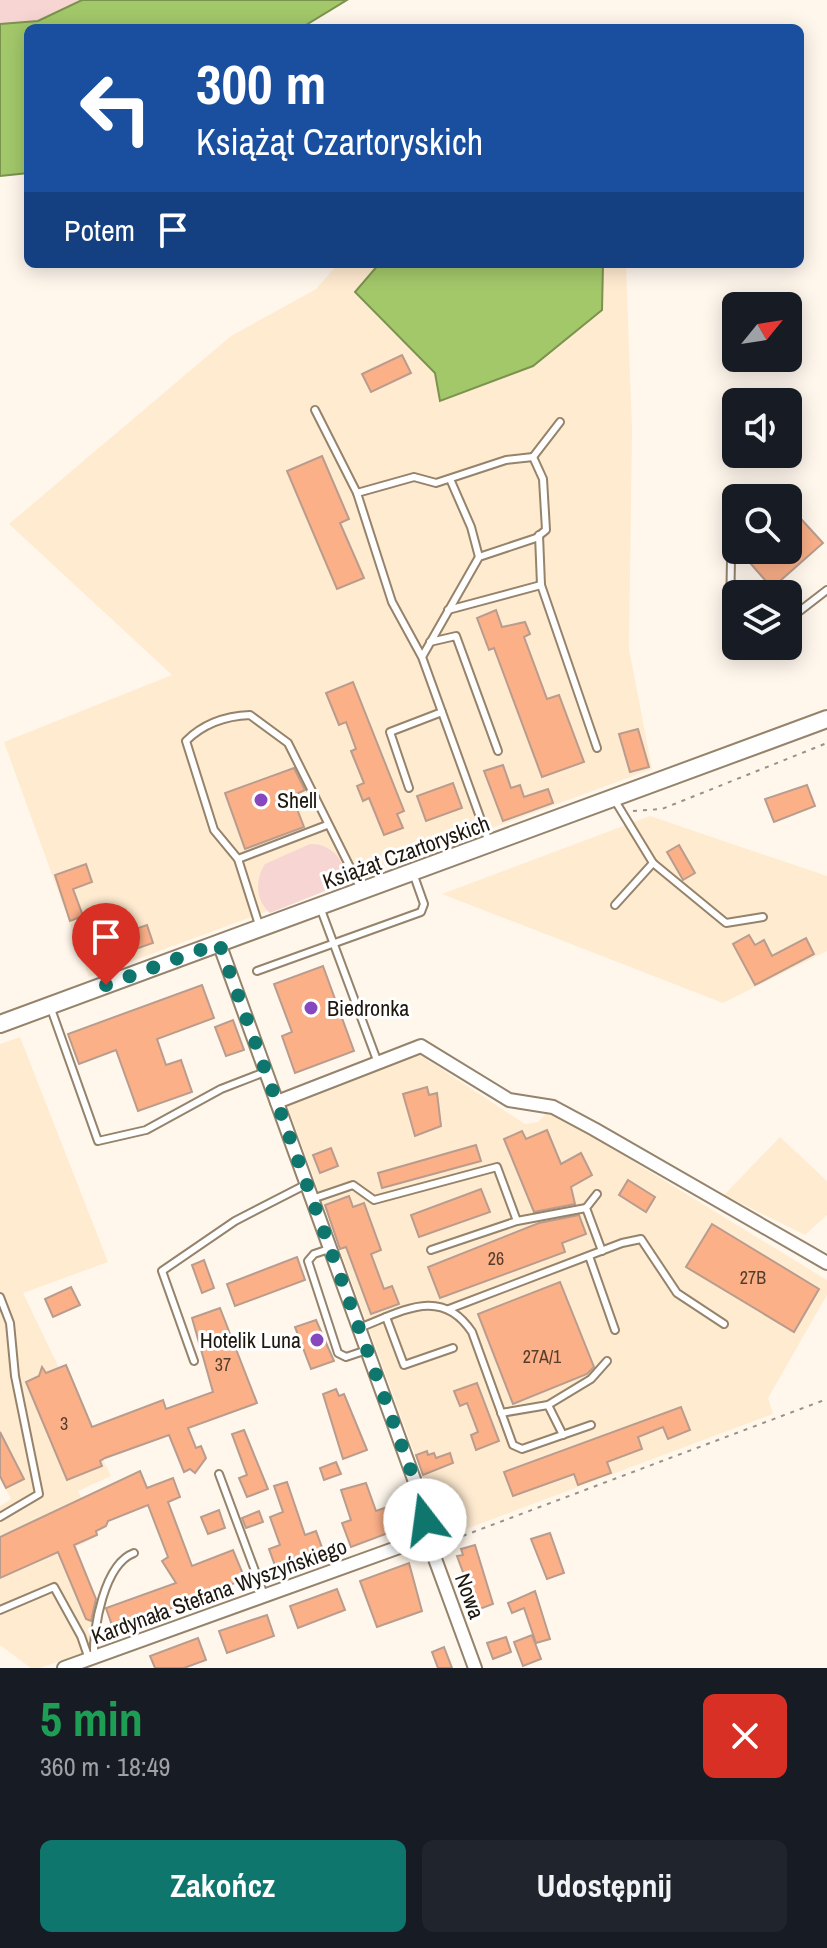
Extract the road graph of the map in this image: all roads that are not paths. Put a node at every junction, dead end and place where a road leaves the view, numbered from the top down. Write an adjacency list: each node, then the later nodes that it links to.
1 (315, 410): 5 (lane)
2 (560, 422): 3 (lane)
3 (533, 457): 4 (lane); 6 (lane)
4 (450, 479): 5 (lane); 7 (lane)
5 (357, 493): 13 (lane)
6 (539, 535): 7 (lane); 8 (lane)
7 (479, 557): 11 (lane)
8 (541, 585): 11 (lane); 16 (lane)
9 (827, 590): 10 (lane)
10 (802, 609)
11 (447, 610): 12 (lane)
12 (430, 642): 13 (lane); 17 (lane)
13 (422, 657): 14 (lane)
14 (442, 712): 18 (lane); 21 (lane)
15 (827, 719): 19 (main road, Książąt Czartoryskich)
16 (597, 748)
17 (498, 751)
18 (409, 788)
19 (616, 804): 21 (main road, Książąt Czartoryskich); 23 (lane)
20 (327, 825): 22 (lane); 22 (lane); 25 (lane)
21 (490, 845): 24 (main road, Książąt Czartoryskich)
22 (238, 859): 29 (lane)
23 (653, 863): 26 (lane); 28 (lane)
24 (413, 873): 25 (main road, Książąt Czartoryskich); 31 (lane)
25 (362, 892): 27 (main road, Książąt Czartoryskich)
26 (615, 905)
27 (320, 907): 29 (main road, Książąt Czartoryskich); 31 (lane)
28 (763, 917)
29 (260, 928): 30 (main road, Książąt Czartoryskich)
30 (219, 943): 33 (main road, Książąt Czartoryskich); 36 (street)
31 (336, 943): 32 (lane); 35 (lane)
32 (257, 971)
33 (50, 1006): 34 (main road, Książąt Czartoryskich); 36 (lane)
34 (0, 1024)
35 (378, 1063): 37 (street); 47 (street)
36 (266, 1072): 37 (street)
37 (277, 1102): 38 (street)
38 (307, 1184): 40 (street); 56 (lane)
39 (597, 1194): 41 (lane)
40 (312, 1199): 42 (lane); 43 (street)
41 (586, 1208): 42 (lane); 45 (lane)
42 (517, 1221): 44 (lane)
43 (330, 1249): 52 (street); 55 (lane)
44 (431, 1250)
45 (602, 1251): 46 (lane); 51 (lane)
46 (589, 1256): 49 (lane); 53 (lane)
47 (827, 1263)
48 (0, 1297): 63 (lane)
49 (449, 1309): 50 (lane); 59 (lane)
50 (386, 1317): 52 (lane); 54 (lane)
51 (724, 1324)
52 (359, 1328): 55 (street)
53 (615, 1330)
54 (453, 1348)
55 (367, 1350): 64 (street)
56 (194, 1361)
57 (607, 1361): 58 (lane)
58 (548, 1405): 59 (lane); 61 (lane)
59 (501, 1413): 61 (lane)
60 (591, 1425): 61 (lane)
61 (563, 1435)
62 (219, 1474): 66 (lane)
63 (0, 1517)
64 (429, 1542): 66 (street, Kardynała Stefana Wyszyńskiego); 70 (street, Nowa)
65 (134, 1553): 68 (lane)
66 (265, 1596): 68 (street, Kardynała Stefana Wyszyńskiego)
67 (0, 1610): 68 (lane)
68 (92, 1658): 69 (street, Kardynała Stefana Wyszyńskiego)
69 (64, 1668)
70 (475, 1668)

